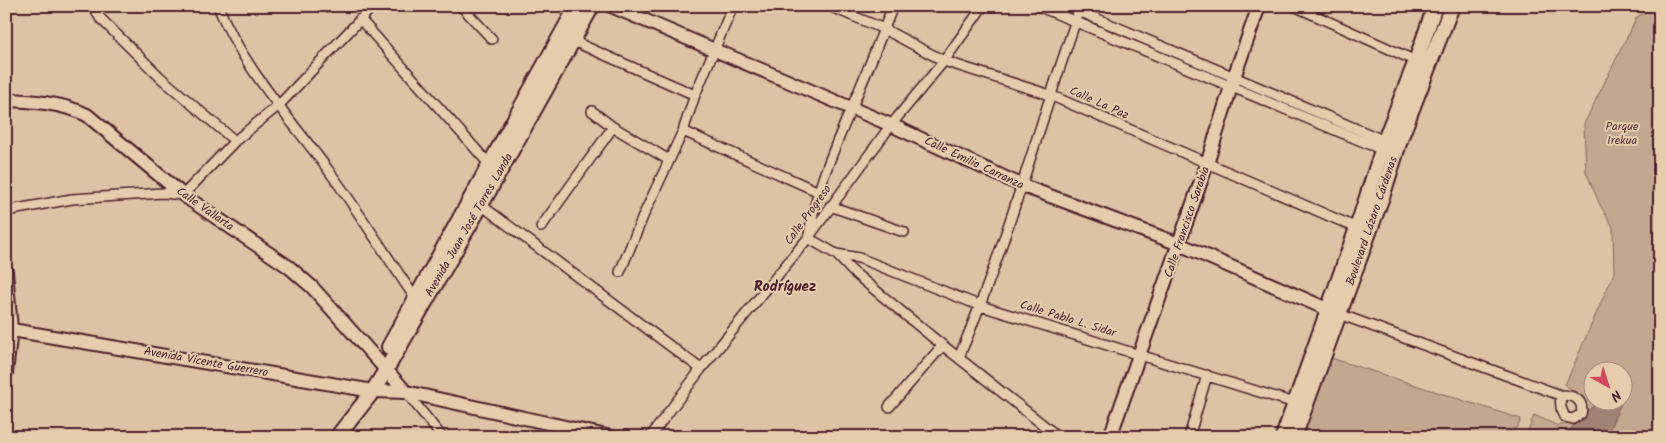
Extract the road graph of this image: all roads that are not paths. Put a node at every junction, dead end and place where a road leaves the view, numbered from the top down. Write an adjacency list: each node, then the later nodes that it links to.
1 (93, 6): 37 (street)
2 (218, 6): 31 (street)
3 (373, 6): 19 (street)
4 (461, 6): 22 (street)
5 (578, 6): 40 (main road, Avenida Juan José Torres Landa)
6 (592, 6): 23 (main road, Avenida Juan José Torres Landa)
7 (610, 6): 24 (street, Calle Emilio Carranza)
8 (733, 6): 24 (street)
9 (829, 6): 21 (street, Calle La Paz)
10 (893, 6): 21 (street)
11 (982, 6): 25 (street, Calle Progreso)
12 (1038, 6): 20 (street)
13 (1067, 6): 18 (street)
14 (1259, 6): 27 (street, Calle Francisco Sarabia)
15 (1294, 6): 26 (street)
16 (1435, 6): 26 (main road, Boulevard Lázaro Cárdenas)
17 (1452, 6): 58 (main road, Boulevard Lázaro Cárdenas)
18 (1080, 9): 20 (street); 27 (street)
19 (360, 19): 31 (street); 40 (street)
20 (1075, 22): 27 (street); 29 (street)
21 (884, 29): 25 (street, Calle La Paz); 32 (street)
22 (492, 39)
23 (573, 41): 28 (street); 45 (main road, Avenida Juan José Torres Landa)
24 (713, 51): 28 (street); 32 (street, Calle Emilio Carranza)
25 (944, 61): 29 (street, Calle La Paz); 34 (street, Calle Progreso)
26 (1416, 61): 38 (main road, Boulevard Lázaro Cárdenas)
27 (1232, 82): 38 (street); 41 (street, Calle Francisco Sarabia)
28 (695, 95): 36 (street)
29 (1050, 95): 41 (street, Calle La Paz); 42 (street)
30 (6, 100): 44 (street, Calle Vallarta)
31 (279, 105): 37 (street); 56 (street)
32 (851, 109): 34 (street, Calle Emilio Carranza); 43 (street)
33 (592, 111): 35 (street)
34 (891, 125): 42 (street, Calle Emilio Carranza); 46 (street, Calle Progreso)
35 (613, 127): 39 (street); 48 (street)
36 (682, 131): 39 (street); 43 (street)
37 (235, 141): 44 (street)
38 (1384, 146): 49 (main road, Boulevard Lázaro Cárdenas)
39 (669, 160): 55 (street)
40 (489, 164): 56 (main road, Avenida Juan José Torres Landa)
41 (1207, 164): 49 (street, Calle La Paz); 52 (street, Calle Francisco Sarabia)
42 (1023, 186): 52 (street, Calle Emilio Carranza); 57 (street)
43 (819, 192): 51 (street)
44 (183, 195): 47 (street); 63 (street, Calle Vallarta)
45 (481, 205): 63 (main road, Avenida Juan José Torres Landa); 64 (street)
46 (830, 206): 50 (street); 51 (street, Calle Progreso)
47 (6, 211)
48 (540, 227)
49 (1357, 228): 58 (main road, Boulevard Lázaro Cárdenas)
50 (904, 232)
51 (808, 238): 53 (street); 64 (street, Calle Progreso)
52 (1179, 244): 58 (street, Calle Emilio Carranza); 61 (street, Calle Francisco Sarabia)
53 (836, 254): 57 (street, Calle Pablo L. Sidar); 60 (street)
54 (6, 271): 59 (street)
55 (620, 272)
56 (415, 298): 63 (main road, Avenida Juan José Torres Landa)
57 (981, 306): 61 (street, Calle Pablo L. Sidar); 62 (street)
58 (1334, 312): 69 (street); 70 (main road, Boulevard Lázaro Cárdenas); 81 (main road, Boulevard Lázaro Cárdenas)
59 (9, 329): 65 (street); 67 (street, Avenida Vicente Guerrero)
60 (943, 345): 62 (street); 71 (street)
61 (1140, 354): 66 (street, Calle Pablo L. Sidar); 78 (street, Calle Francisco Sarabia)
62 (959, 357): 72 (street)
63 (383, 366): 67 (main road, Avenida Juan José Torres Landa); 68 (street)
64 (701, 369): 77 (street, Calle Progreso)
65 (6, 373)
66 (1207, 375): 70 (street, Calle Pablo L. Sidar); 79 (street)
67 (368, 391): 68 (street, Avenida Vicente Guerrero); 73 (main road, Avenida Juan José Torres Landa); 74 (main road, Avenida Juan José Torres Landa)
68 (406, 392): 75 (street); 76 (street, Avenida Vicente Guerrero)
69 (1560, 395)
70 (1295, 403): 80 (main road, Boulevard Lázaro Cárdenas)
71 (889, 407)
72 (1058, 436)
73 (326, 437)
74 (337, 437)
75 (442, 437)
76 (611, 437)
77 (650, 437)
78 (1110, 437)
79 (1188, 437)
80 (1283, 437)
81 (1294, 437)

